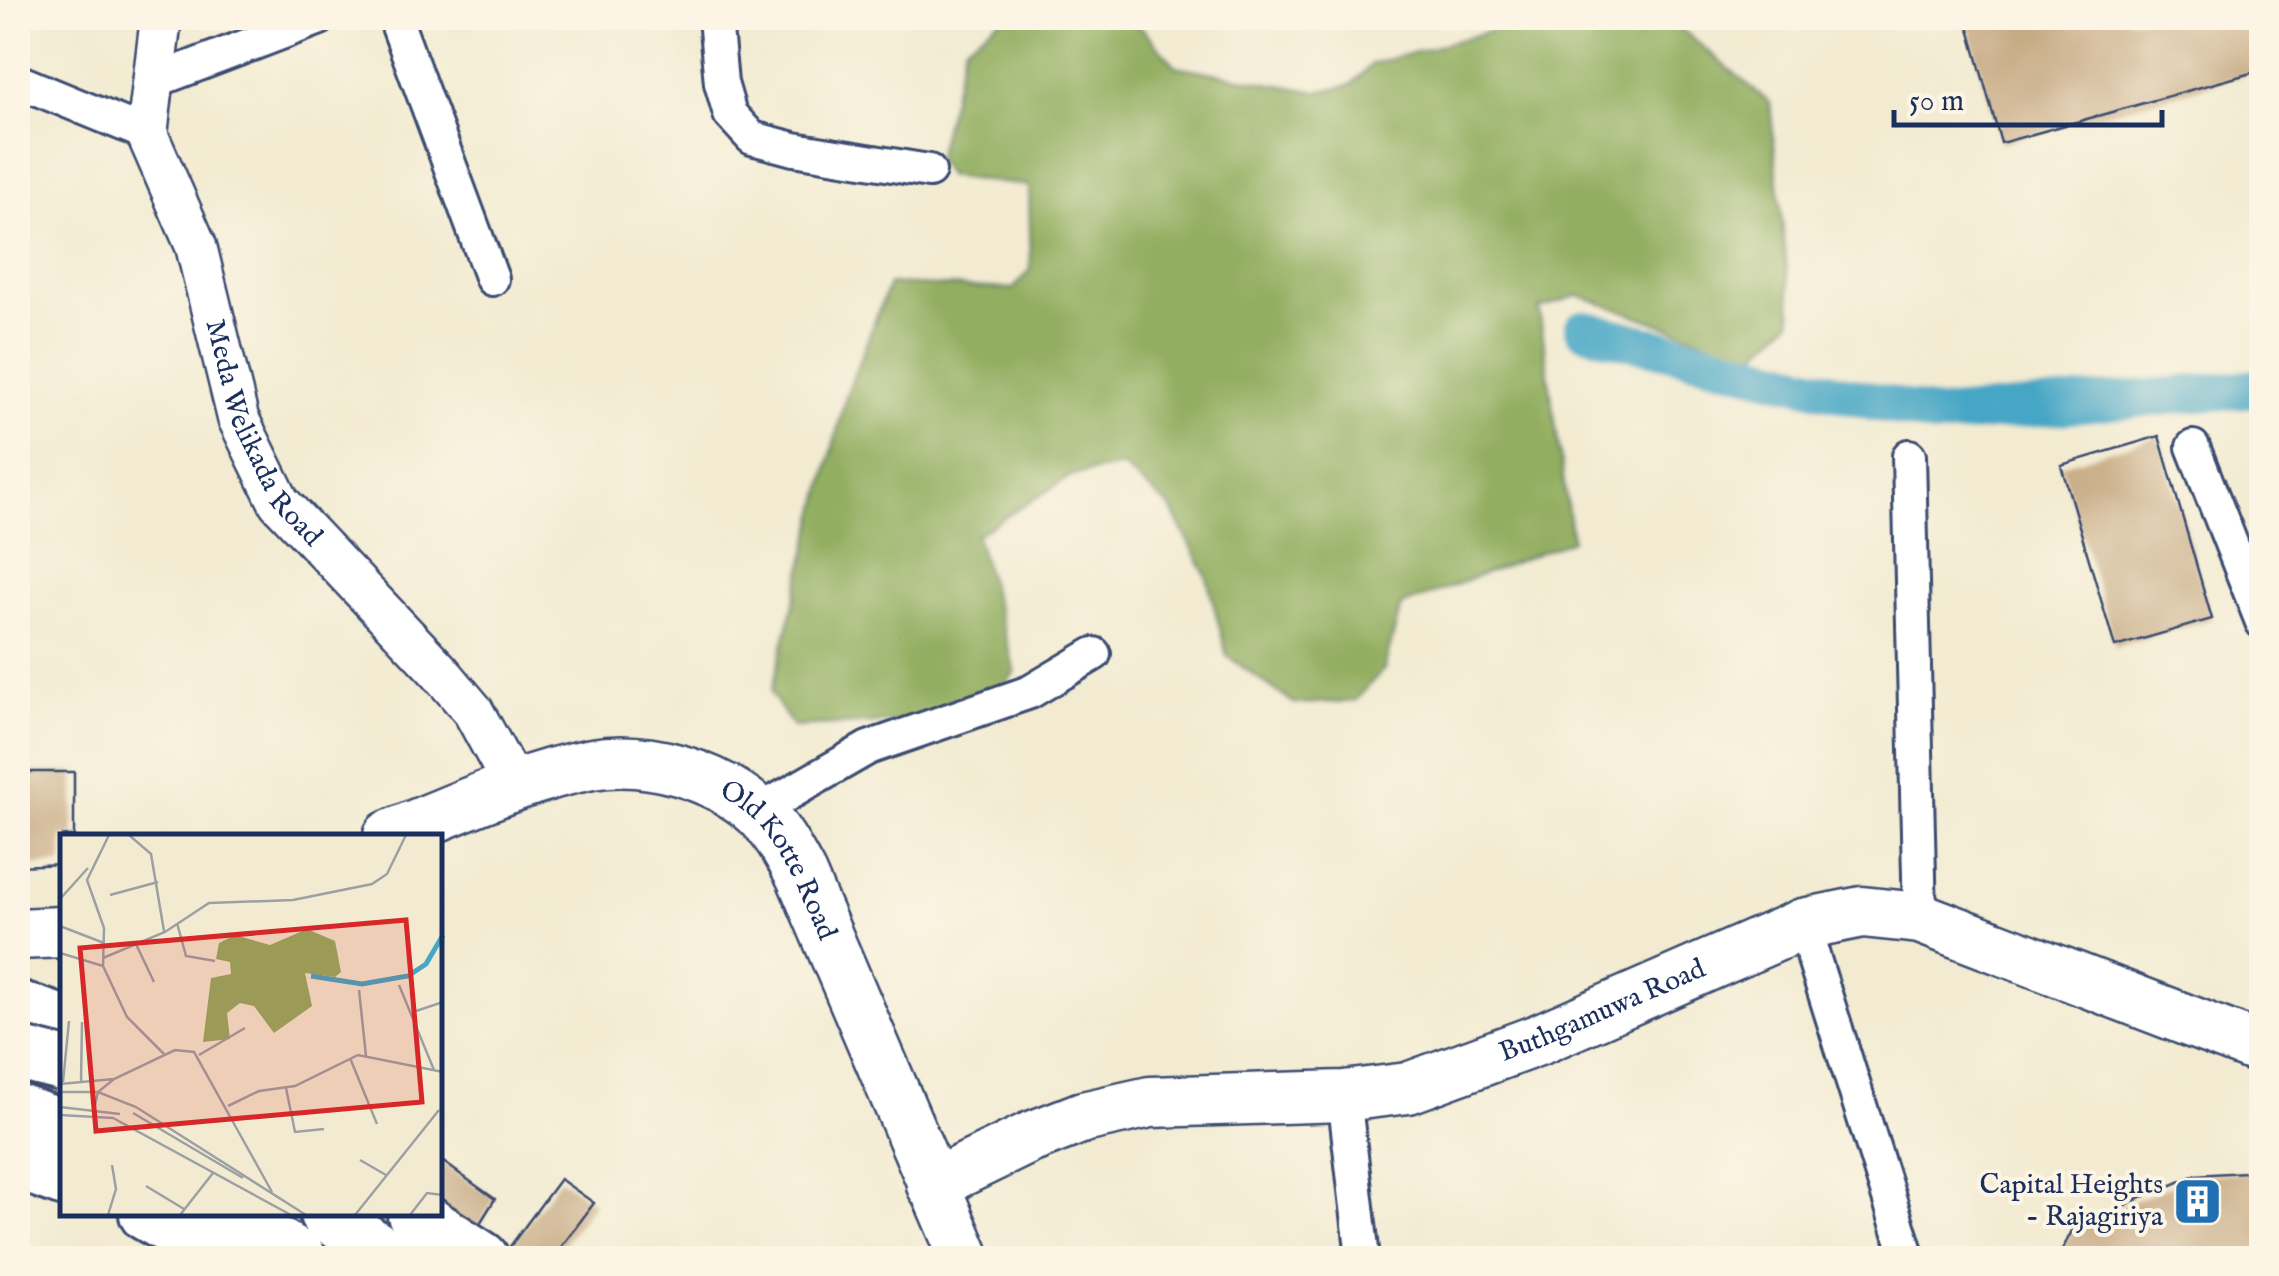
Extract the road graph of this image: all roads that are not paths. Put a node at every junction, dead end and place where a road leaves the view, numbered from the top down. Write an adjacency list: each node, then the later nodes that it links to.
1 (161, 18): 6 (street, Meda Welikada Road)
2 (320, 18): 6 (street)
3 (395, 18): 9 (street)
4 (715, 18): 8 (street)
5 (18, 81): 7 (street)
6 (152, 82): 7 (street, Meda Welikada Road)
7 (148, 134): 14 (street, Meda Welikada Road)
8 (930, 171)
9 (492, 279)
10 (2193, 446): 12 (street)
11 (1909, 456): 17 (street)
12 (2262, 622)
13 (1094, 654): 15 (street)
14 (514, 786): 15 (main road, Old Kotte Road); 16 (main road, Old Kotte Road)
15 (758, 812): 29 (main road, Old Kotte Road)
16 (395, 834)
17 (1920, 918): 18 (main road, Buthgamuwa Road); 22 (main road, Buthgamuwa Road)
18 (1803, 924): 24 (main road, Buthgamuwa Road); 40 (street)
19 (60, 932): 20 (main road)
20 (18, 934)
21 (39, 1017): 23 (highway, bridge)
22 (2262, 1049)
23 (60, 1060)
24 (1344, 1096): 29 (main road, Buthgamuwa Road); 39 (street)
25 (18, 1111): 26 (highway)
26 (60, 1125)
27 (18, 1163): 28 (highway)
28 (60, 1178)
29 (932, 1185): 38 (main road, Old Kotte Road)
30 (149, 1216): 34 (highway)
31 (234, 1216): 35 (highway)
32 (329, 1216): 36 (highway)
33 (417, 1216): 37 (highway)
34 (222, 1258)
35 (300, 1258)
36 (391, 1258)
37 (482, 1258)
38 (965, 1258)
39 (1363, 1258)
40 (1908, 1258)

